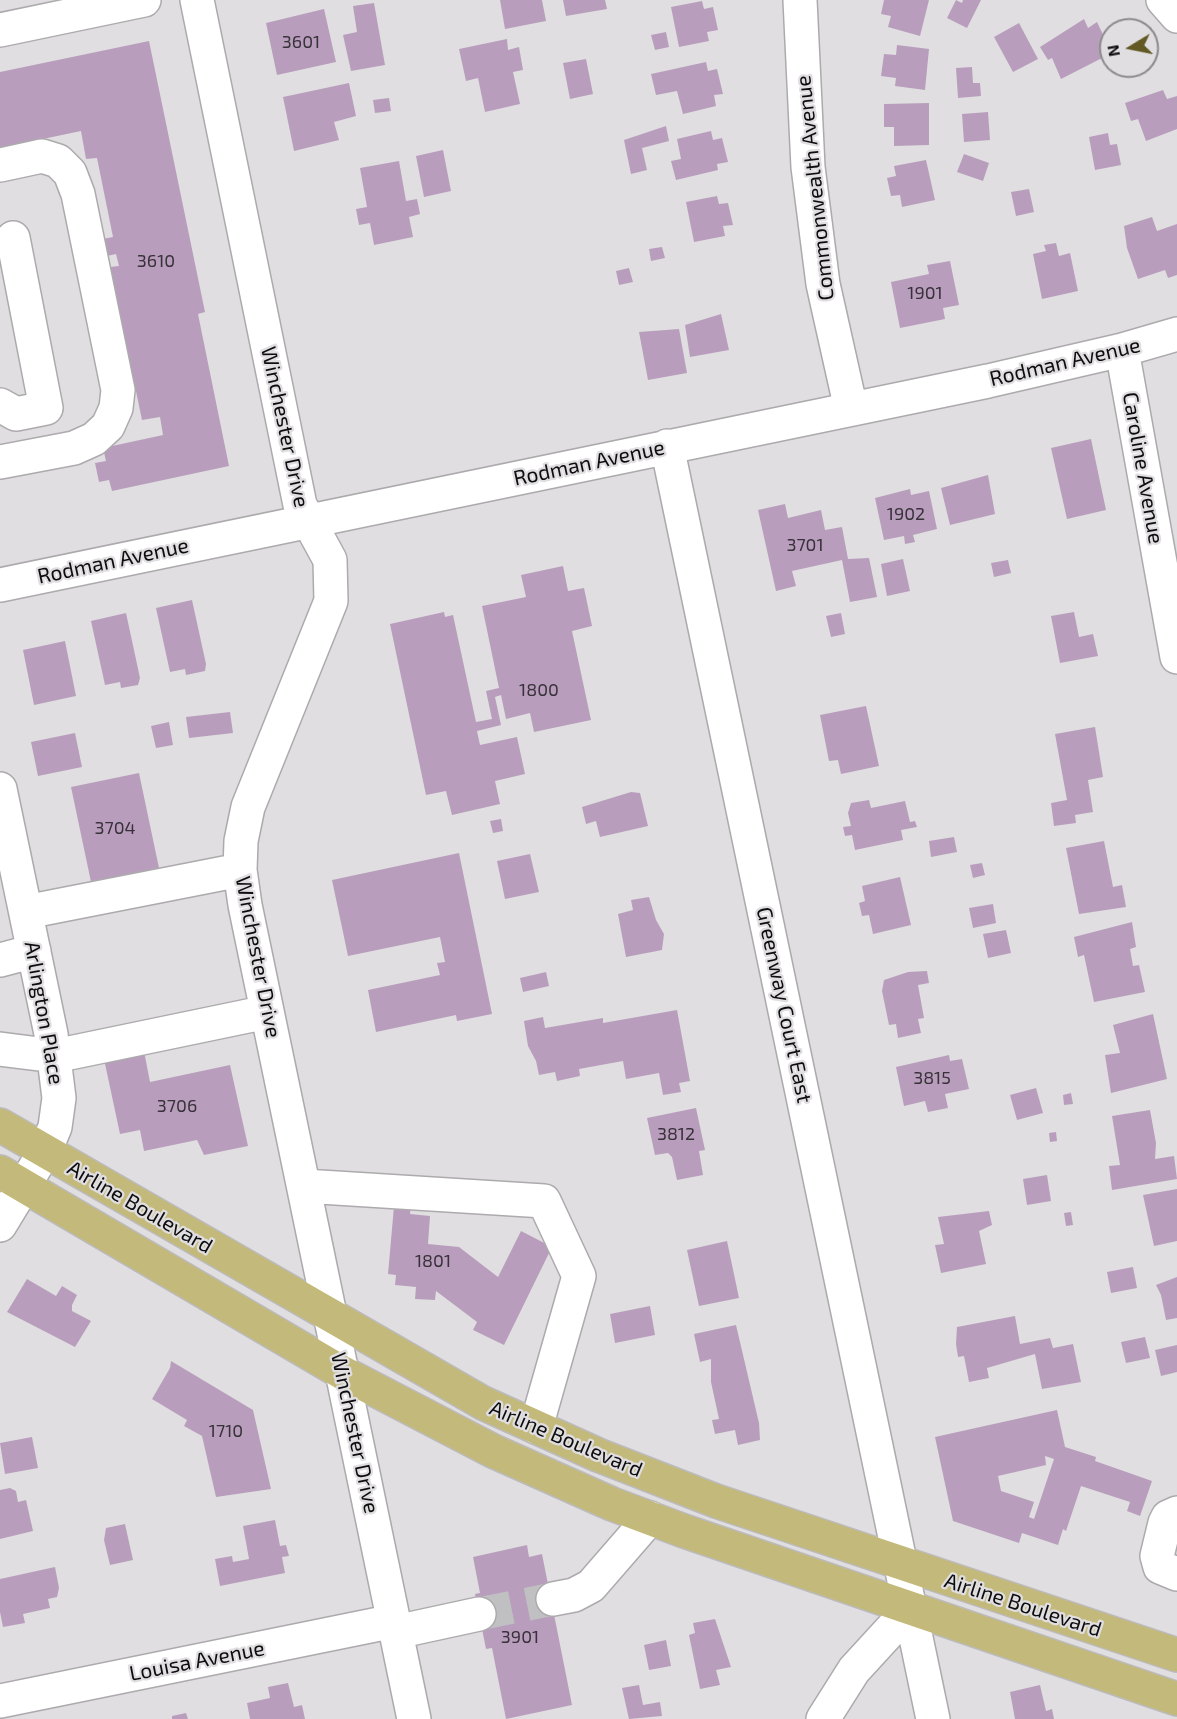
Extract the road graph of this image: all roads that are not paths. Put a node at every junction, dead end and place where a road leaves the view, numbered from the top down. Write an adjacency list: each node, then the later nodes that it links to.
1 (144, 0): 6 (street)
2 (197, 0): 15 (street, Winchester Drive)
3 (800, 0): 12 (street, Commonwealth Avenue)
4 (1164, 0): 5 (street)
5 (1177, 16)
6 (0, 30)
7 (0, 165): 14 (street)
8 (13, 238): 11 (street)
9 (1177, 334): 10 (street, Rodman Avenue)
10 (1122, 351): 12 (street, Rodman Avenue); 17 (street, Caroline Avenue)
11 (0, 405)
12 (851, 409): 13 (street, Rodman Avenue)
13 (668, 446): 15 (street, Rodman Avenue); 36 (street, Greenway Court East)
14 (0, 462)
15 (307, 521): 16 (street, Rodman Avenue); 19 (street, Winchester Drive)
16 (0, 585)
17 (1177, 653)
18 (0, 789): 20 (street, Arlington Place)
19 (240, 870): 20 (street); 23 (street, Winchester Drive)
20 (26, 912): 21 (street, Arlington Place)
21 (34, 951): 22 (street); 25 (street, Arlington Place)
22 (0, 960)
23 (267, 1011): 25 (street); 29 (street, Winchester Drive)
24 (0, 1049): 25 (street)
25 (55, 1056): 27 (street, Arlington Place)
26 (0, 1125): 27 (main road, Airline Boulevard)
27 (45, 1151): 28 (street, Arlington Place); 31 (main road, Airline Boulevard)
28 (12, 1179): 30 (street, Arlington Place); 32 (main road, Airline Boulevard)
29 (304, 1186): 31 (street, Winchester Drive); 33 (street)
30 (0, 1224)
31 (331, 1317): 32 (street, Winchester Drive); 33 (main road, Airline Boulevard)
32 (343, 1373): 35 (main road, Airline Boulevard); 41 (street, Winchester Drive)
33 (536, 1427): 36 (main road, Airline Boulevard)
34 (1177, 1514): 37 (street)
35 (650, 1518): 38 (street); 39 (main road, Airline Boulevard)
36 (900, 1564): 39 (street, Greenway Court East); 42 (main road, Airline Boulevard)
37 (1177, 1574)
38 (553, 1599)
39 (910, 1609): 43 (main road, Airline Boulevard); 46 (street); 47 (street, Greenway Court East)
40 (479, 1614): 41 (street, Louisa Avenue)
41 (395, 1626): 44 (street, Louisa Avenue); 45 (street, Winchester Drive)
42 (1177, 1655)
43 (1177, 1699)
44 (0, 1701)
45 (414, 1719)
46 (824, 1719)
47 (933, 1719)

